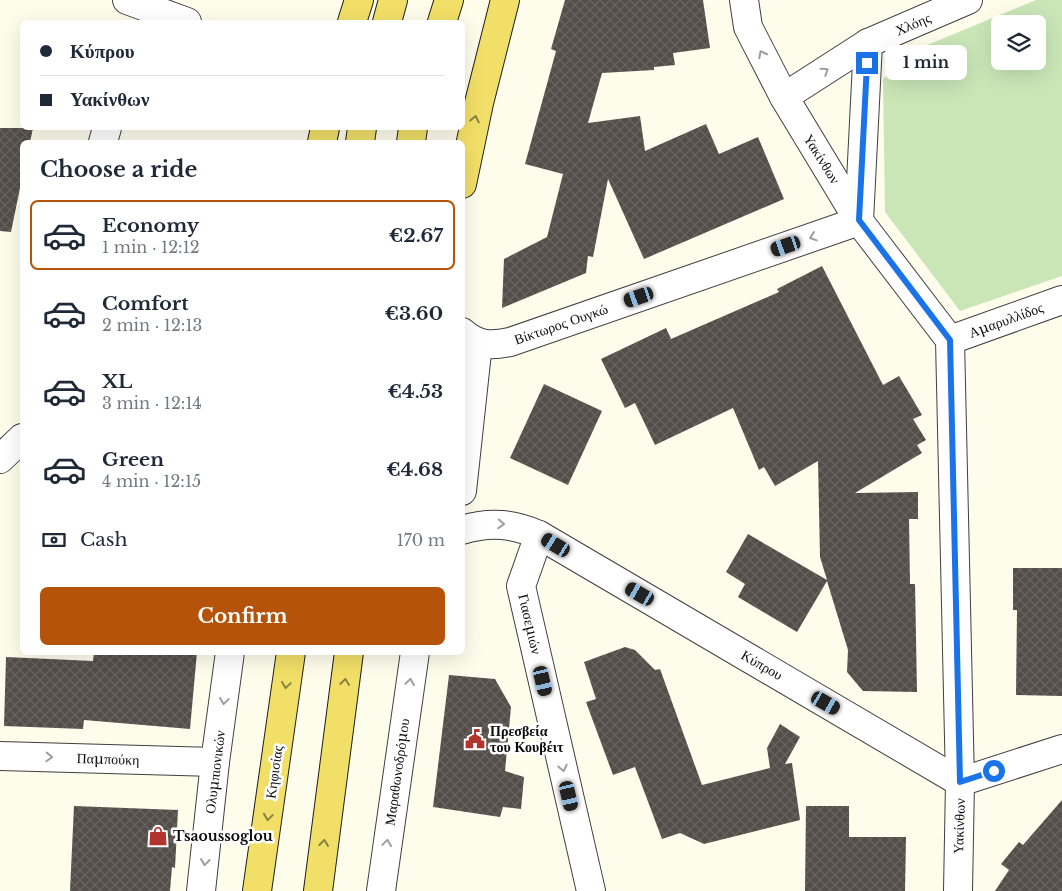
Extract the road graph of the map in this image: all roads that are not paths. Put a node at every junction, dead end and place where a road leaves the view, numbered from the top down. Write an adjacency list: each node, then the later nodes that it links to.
1 (359, 0): 9 (main road)
2 (393, 0): 10 (main road)
3 (449, 0): 11 (main road)
4 (505, 0): 14 (main road, one-way to 4)
5 (744, 0): 13 (street, Υακίνθων, one-way to 5)
6 (968, 0): 12 (street, Χλόης)
7 (134, 7): 8 (street)
8 (180, 20)
9 (353, 20)
10 (388, 20)
11 (443, 20)
12 (868, 44): 13 (street, Χλόης, one-way to 12); 15 (street, Υακίνθων)
13 (784, 97): 15 (street, Υακίνθων)
14 (465, 170)
15 (859, 220): 17 (street, Βίκτωρος Ουγκώ, one-way to 17); 18 (street, Υακίνθων)
16 (1062, 300): 18 (street, Αμαρυλλίδος)
17 (470, 337): 19 (street)
18 (950, 340): 31 (street, Υακίνθων)
19 (465, 433)
20 (20, 440): 21 (street)
21 (0, 459)
22 (465, 529): 23 (street, Κύπρου, one-way to 23)
23 (540, 535): 31 (street, Κύπρου); 36 (street, Γιασεμιών, one-way to 36)
24 (230, 655): 30 (street, Ολυμπιονικών, one-way to 30)
25 (290, 655): 33 (main road, Κηφισίας, one-way to 33)
26 (349, 655): 34 (main road, one-way to 26)
27 (415, 655): 35 (street, Μαραθωνοδρόμου, one-way to 27)
28 (1062, 749): 31 (street)
29 (0, 756): 30 (street, Παμπούκη, one-way to 30)
30 (215, 762): 32 (street, Ολυμπιονικών, one-way to 32)
31 (960, 782): 37 (street, Υακίνθων)
32 (201, 891)
33 (257, 891)
34 (318, 891)
35 (381, 891)
36 (591, 891)
37 (958, 891)

